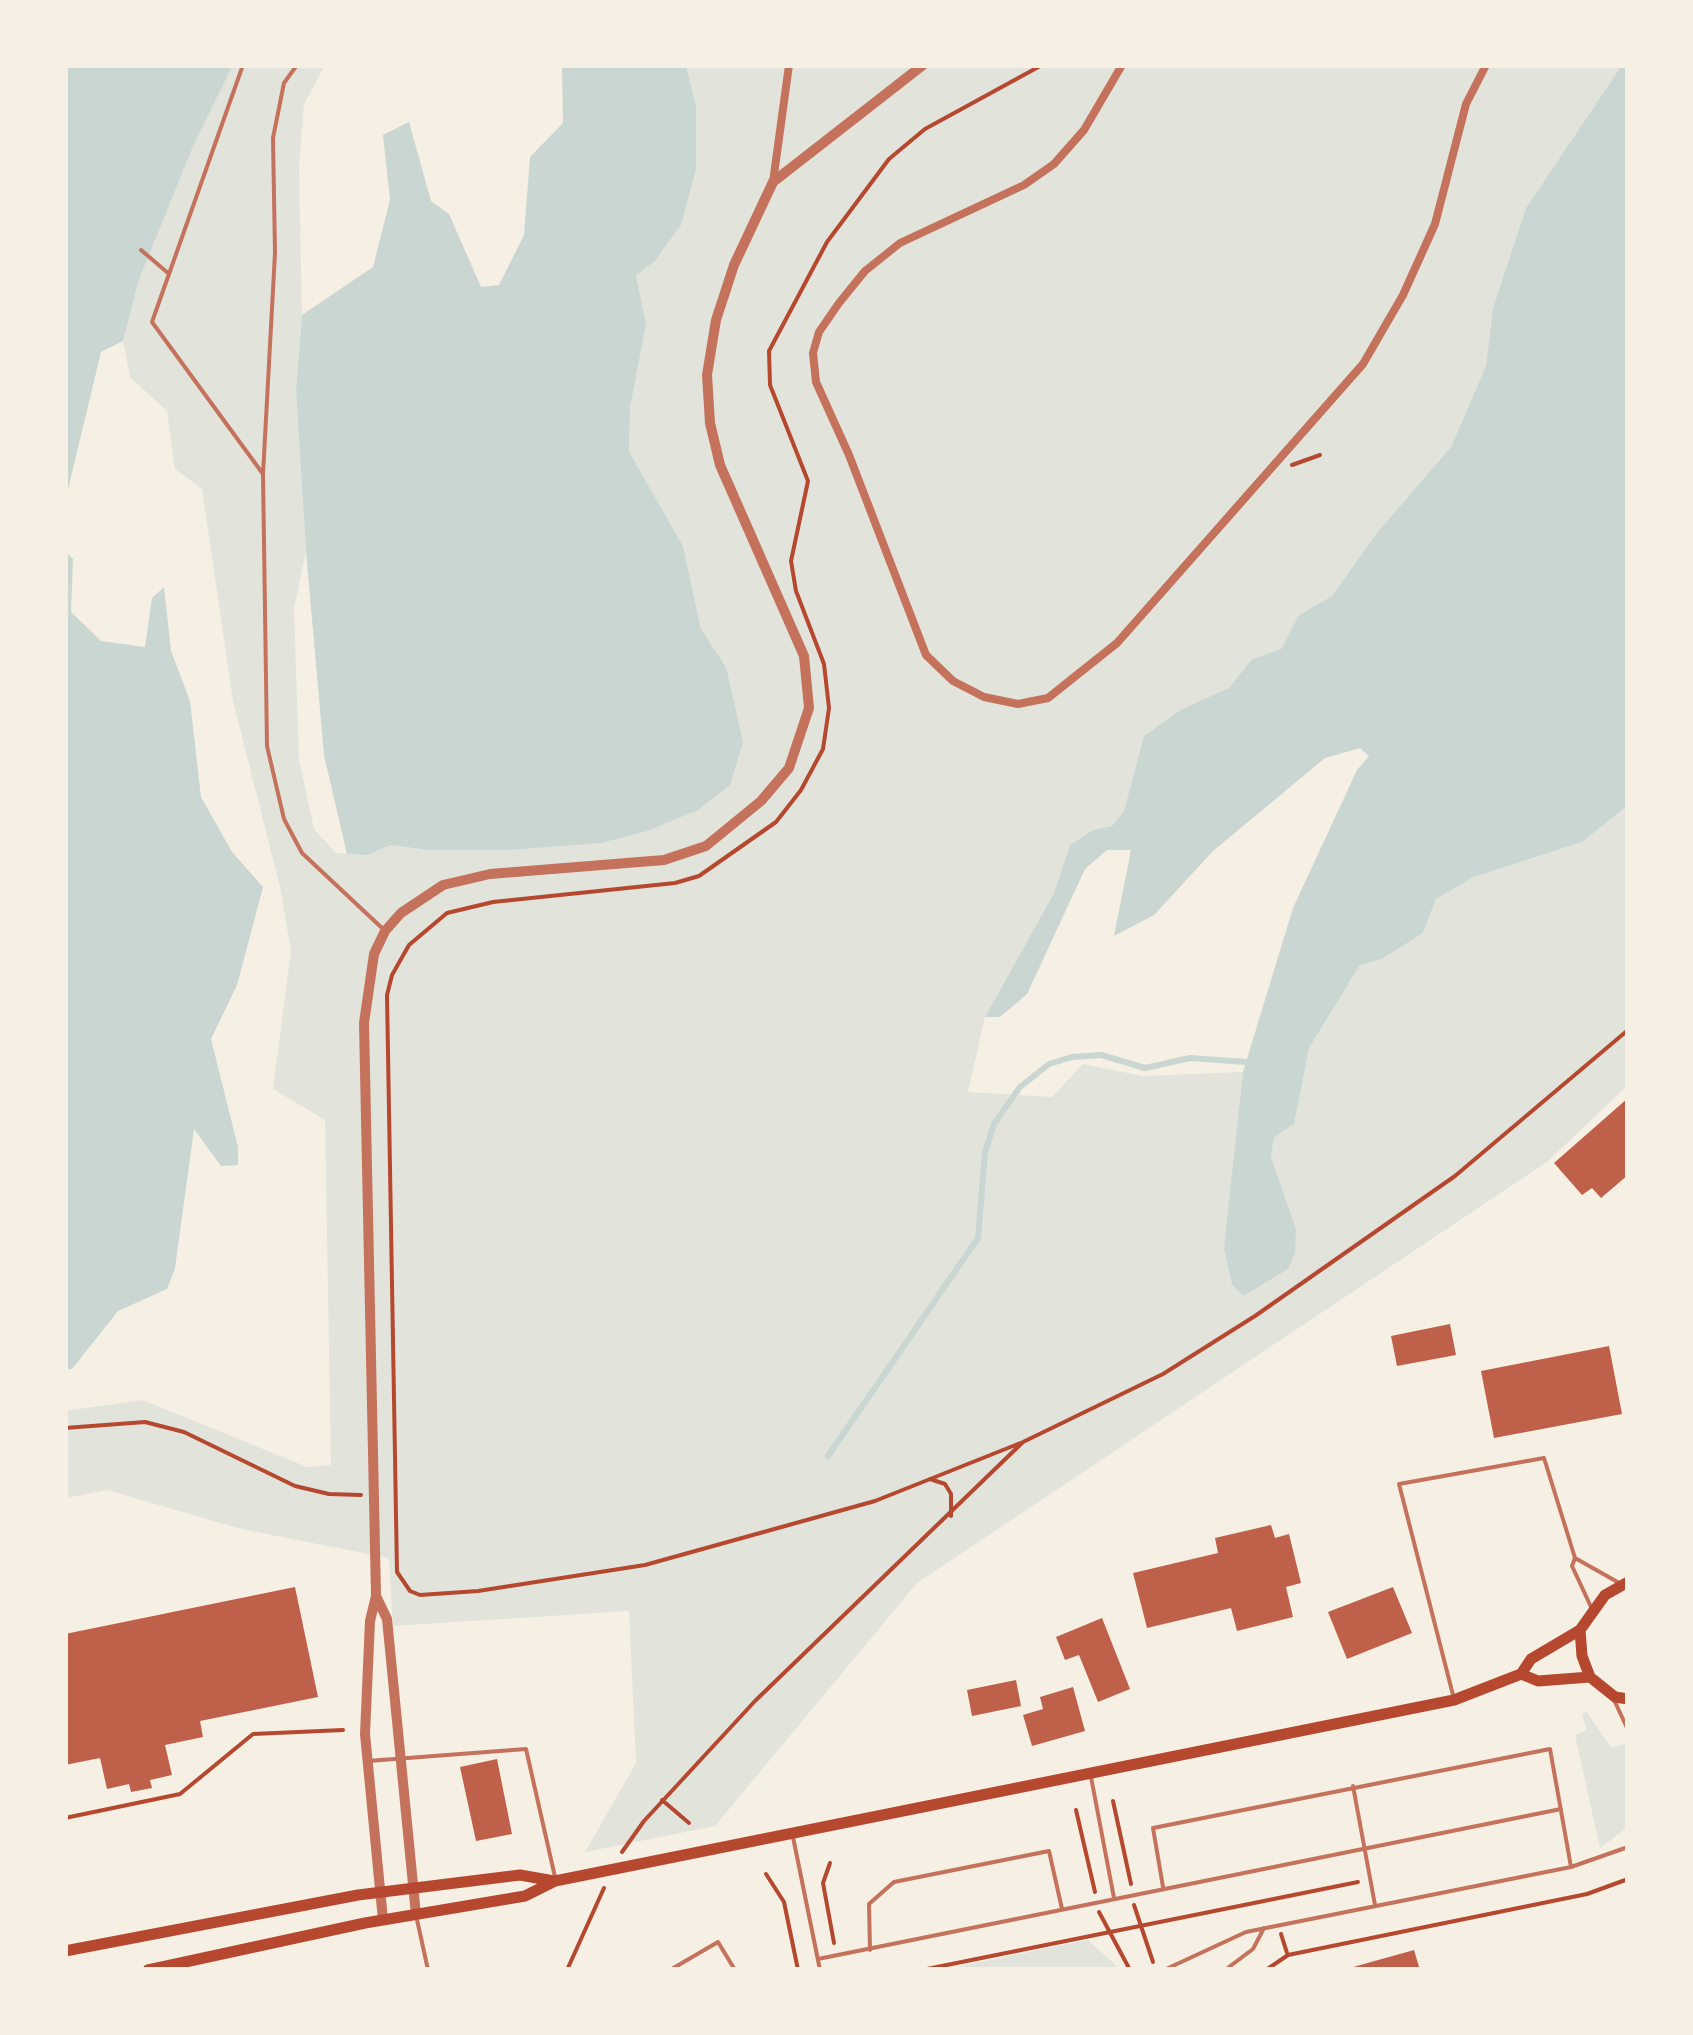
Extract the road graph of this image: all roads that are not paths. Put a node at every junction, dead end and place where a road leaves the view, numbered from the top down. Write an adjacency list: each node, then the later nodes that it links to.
1 (242, 65): 9 (lane)
2 (297, 65): 10 (lane)
3 (788, 65): 7 (street)
4 (924, 65): 7 (street)
5 (1122, 65): 6 (street)
6 (1486, 65)
7 (772, 182): 11 (street)
8 (141, 250): 9 (lane)
9 (168, 274): 10 (lane)
10 (263, 474): 11 (lane)
11 (385, 931): 14 (street)
12 (1575, 1558): 13 (lane); 15 (lane); 20 (lane)
13 (1624, 1583): 15 (main road)
14 (376, 1596): 22 (street); 23 (street)
15 (1592, 1608): 16 (main road)
16 (1580, 1630): 17 (main road); 18 (main road)
17 (1521, 1674): 18 (main road); 20 (main road)
18 (1590, 1676): 19 (main road)
19 (1622, 1698): 21 (lane)
20 (1454, 1700): 24 (main road)
21 (1628, 1730)
22 (398, 1759): 23 (lane); 31 (lane); 33 (street)
23 (365, 1761): 34 (street)
24 (1091, 1777): 27 (main road); 35 (lane)
25 (1353, 1786): 26 (lane); 29 (lane); 32 (lane)
26 (1561, 1809): 29 (lane); 30 (lane)
27 (793, 1836): 31 (main road); 43 (lane)
28 (1628, 1847): 30 (lane)
29 (1363, 1848): 32 (lane); 36 (lane)
30 (1571, 1867): 36 (lane)
31 (556, 1881): 33 (main road); 38 (main road)
32 (1164, 1888): 35 (lane)
33 (412, 1890): 34 (main road); 38 (street)
34 (379, 1893): 39 (street); 41 (main road)
35 (1114, 1898): 37 (lane)
36 (1375, 1904): 40 (lane)
37 (1062, 1909): 42 (lane); 42 (lane)
38 (416, 1916): 39 (main road); 46 (lane)
39 (383, 1920): 44 (main road)
40 (1264, 1928): 50 (lane); 51 (lane)
41 (65, 1950)
42 (870, 1950): 43 (lane)
43 (818, 1960): 49 (lane)
44 (179, 1967): 45 (main road)
45 (148, 1970)
46 (428, 1970)
47 (670, 1970): 48 (lane)
48 (735, 1970)
49 (820, 1970)
50 (1164, 1970)
51 (1225, 1970)

